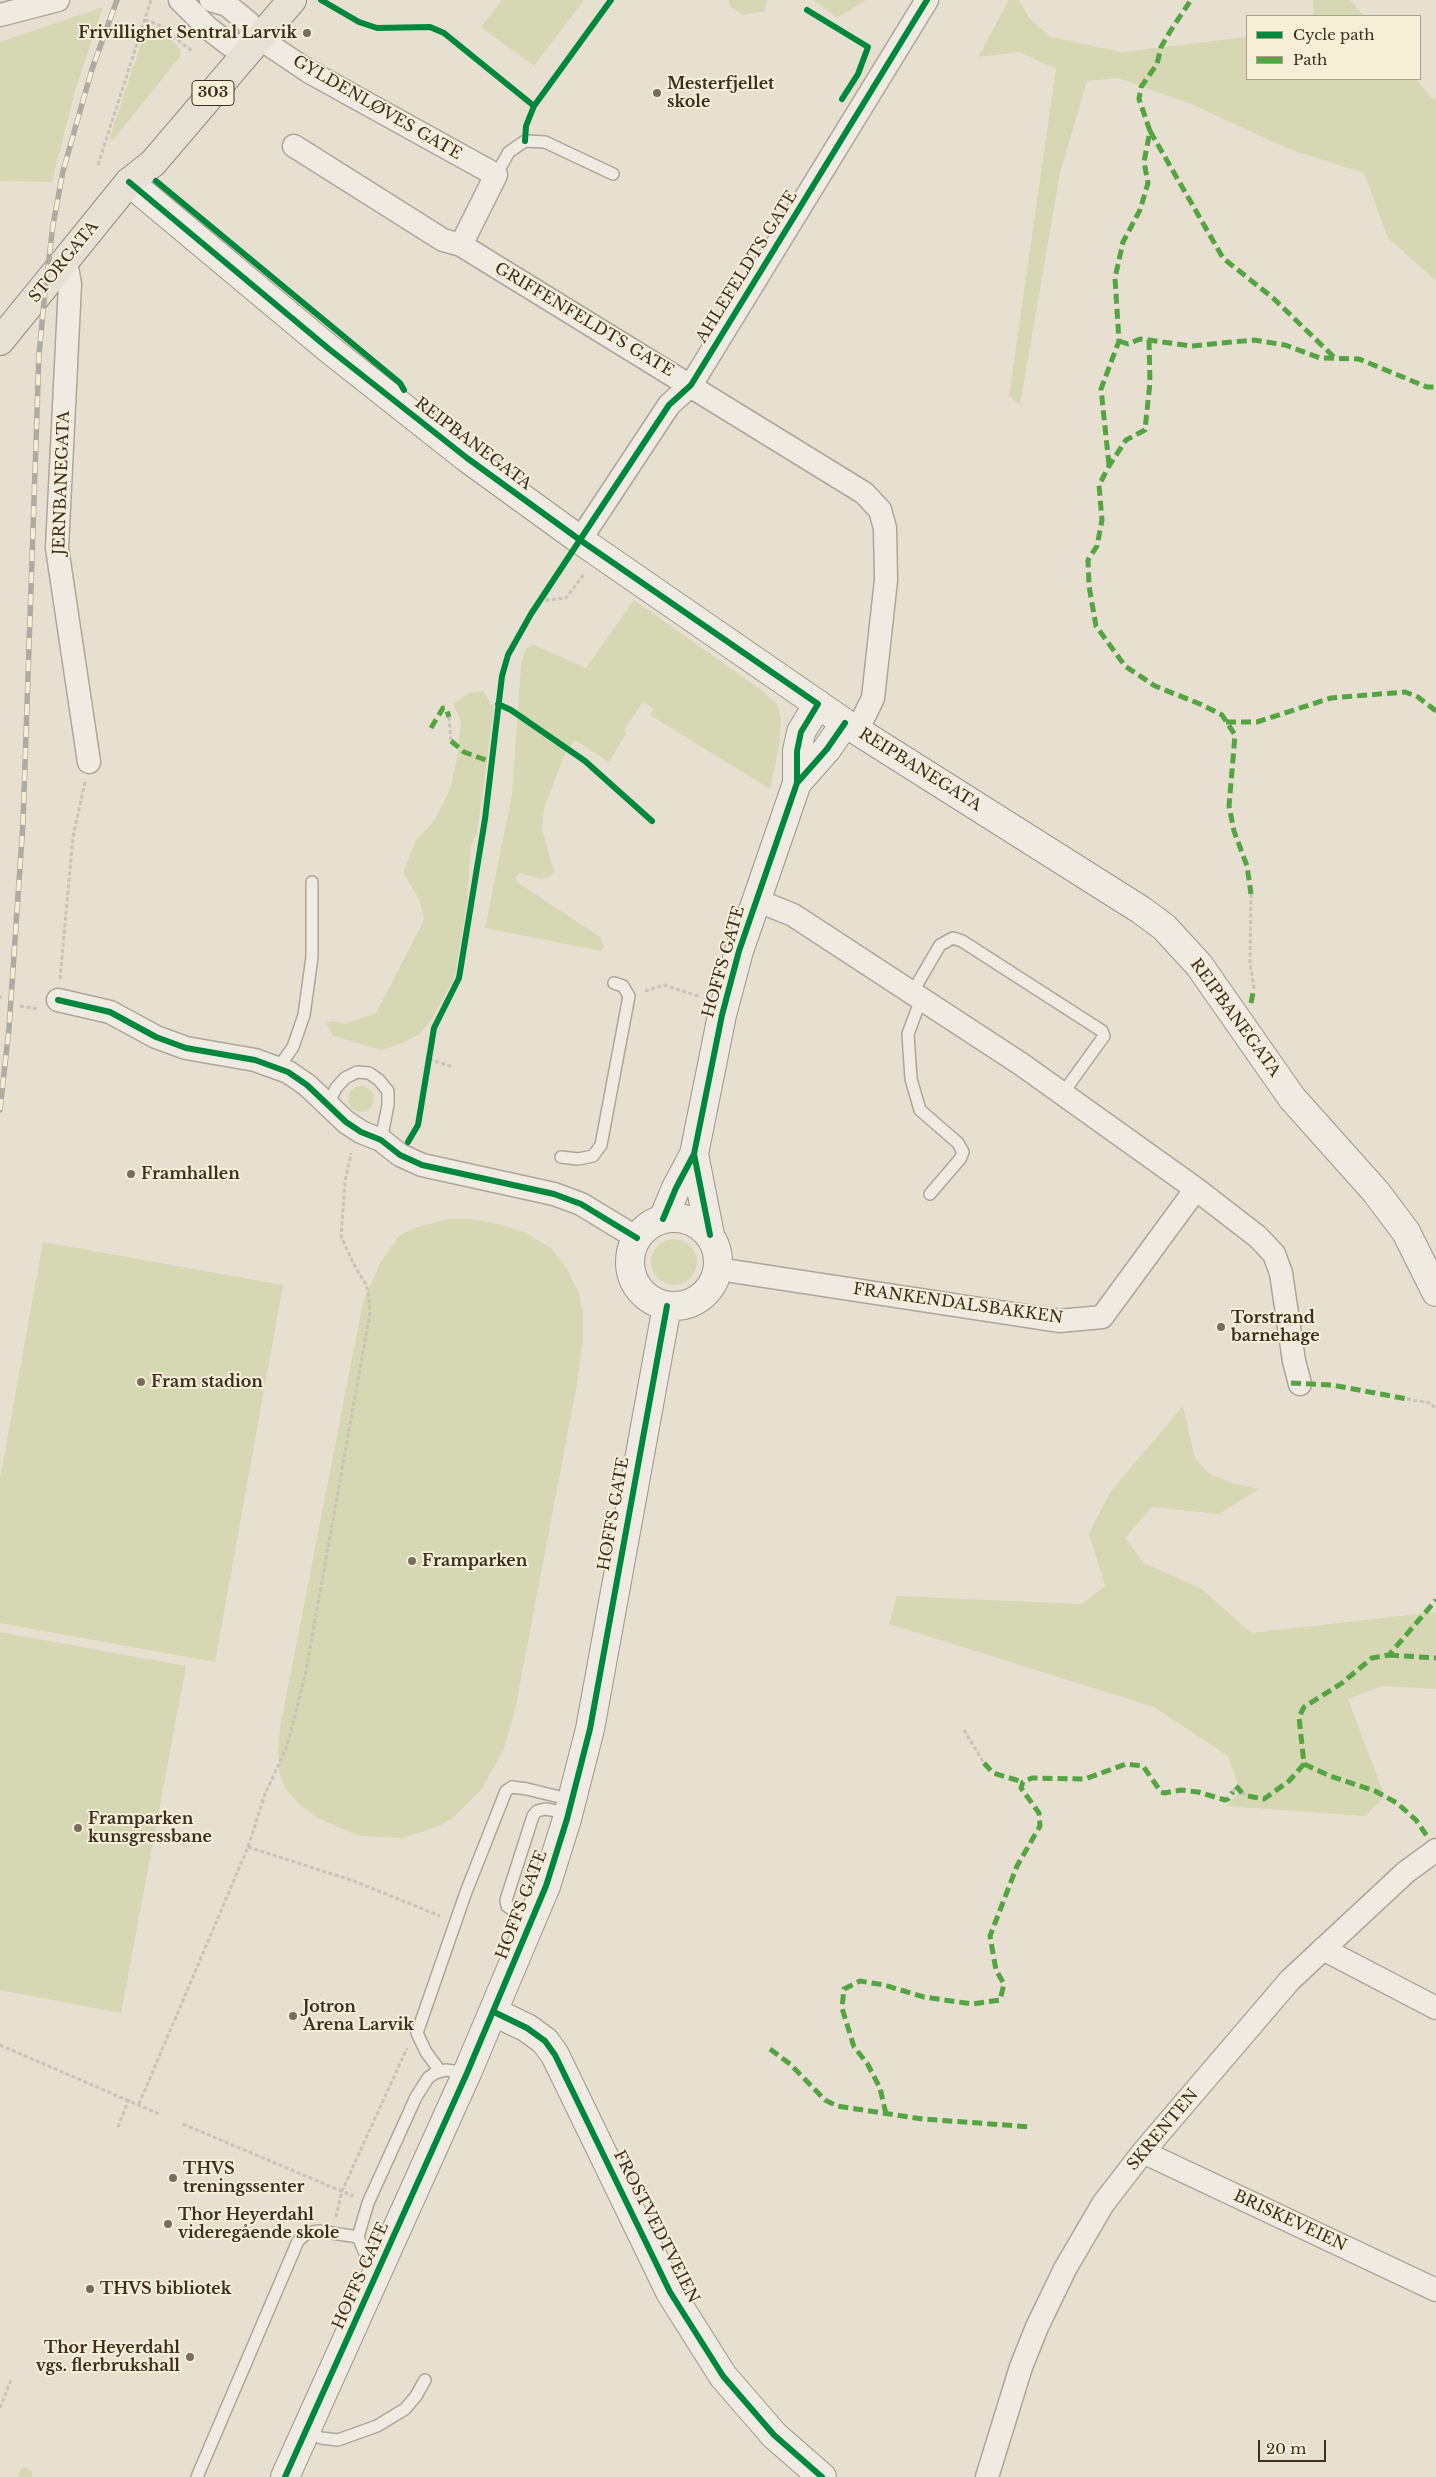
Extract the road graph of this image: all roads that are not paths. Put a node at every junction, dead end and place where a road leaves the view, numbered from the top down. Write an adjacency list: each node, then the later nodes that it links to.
1 (58, 0): 7 (street)
2 (180, 0): 8 (street)
3 (211, 0): 8 (street)
4 (272, 0): 8 (main road, STORGATA / 303)
5 (292, 0): 8 (main road, STORGATA / 303)
6 (927, 0): 16 (street, AHLEFELDTS GATE)
7 (0, 15)
8 (248, 38): 11 (street, GYLDENLØVES GATE); 12 (main road, STORGATA / 303)
9 (294, 146): 13 (street, GRIFFENFELDTS GATE)
10 (614, 174): 11 (lane)
11 (496, 175): 13 (street)
12 (129, 182): 14 (main road, STORGATA / 303); 17 (main road, REIPBANEGATA)
13 (461, 245): 16 (street, GRIFFENFELDTS GATE)
14 (66, 262): 15 (main road, STORGATA / 303); 20 (street, JERNBANEGATA)
15 (5, 326)
16 (691, 385): 17 (street, AHLEFELDTS GATE); 19 (street, GRIFFENFELDTS GATE)
17 (580, 540): 18 (main road, REIPBANEGATA)
18 (818, 704): 19 (main road, REIPBANEGATA); 21 (main road, HOFFS GATE)
19 (851, 727): 21 (main road, HOFFS GATE); 39 (main road, REIPBANEGATA)
20 (89, 762)
21 (797, 783): 23 (main road, HOFFS GATE)
22 (312, 882): 27 (lane)
23 (756, 900): 25 (street); 31 (main road, HOFFS GATE)
24 (614, 983): 32 (lane)
25 (917, 996): 28 (street); 28 (lane); 34 (lane)
26 (58, 1000): 27 (street)
27 (278, 1068): 29 (street)
28 (1063, 1093): 33 (street)
29 (328, 1105): 30 (street); 30 (lane)
30 (382, 1140): 37 (street)
31 (694, 1154): 35 (main road, HOFFS GATE); 36 (main road, HOFFS GATE)
32 (561, 1157)
33 (1196, 1189): 38 (street, FRANKENDALSBAKKEN); 41 (street)
34 (930, 1194)
35 (663, 1219): 36 (main road); 37 (main road)
36 (710, 1235): 38 (main road)
37 (637, 1238): 40 (main road)
38 (718, 1269): 40 (main road)
39 (1436, 1292)
40 (666, 1306): 42 (main road, HOFFS GATE)
41 (1300, 1384)
42 (570, 1807): 46 (main road, HOFFS GATE); 47 (lane)
43 (1436, 1850): 44 (street, SKRENTEN)
44 (1322, 1949): 45 (street); 49 (street, SKRENTEN)
45 (1436, 2008)
46 (494, 2012): 48 (main road, HOFFS GATE); 57 (main road, FROSTVEDTVEIEN)
47 (440, 2070): 48 (lane); 50 (lane)
48 (467, 2073): 51 (main road, HOFFS GATE)
49 (1143, 2152): 52 (street, BRISKEVEIEN); 58 (street, SKRENTEN)
50 (358, 2237): 51 (lane); 55 (lane)
51 (380, 2267): 54 (main road, HOFFS GATE)
52 (1436, 2290)
53 (425, 2380): 54 (lane)
54 (306, 2431): 56 (main road, HOFFS GATE)
55 (197, 2477)
56 (285, 2477)
57 (822, 2477)
58 (987, 2477)

